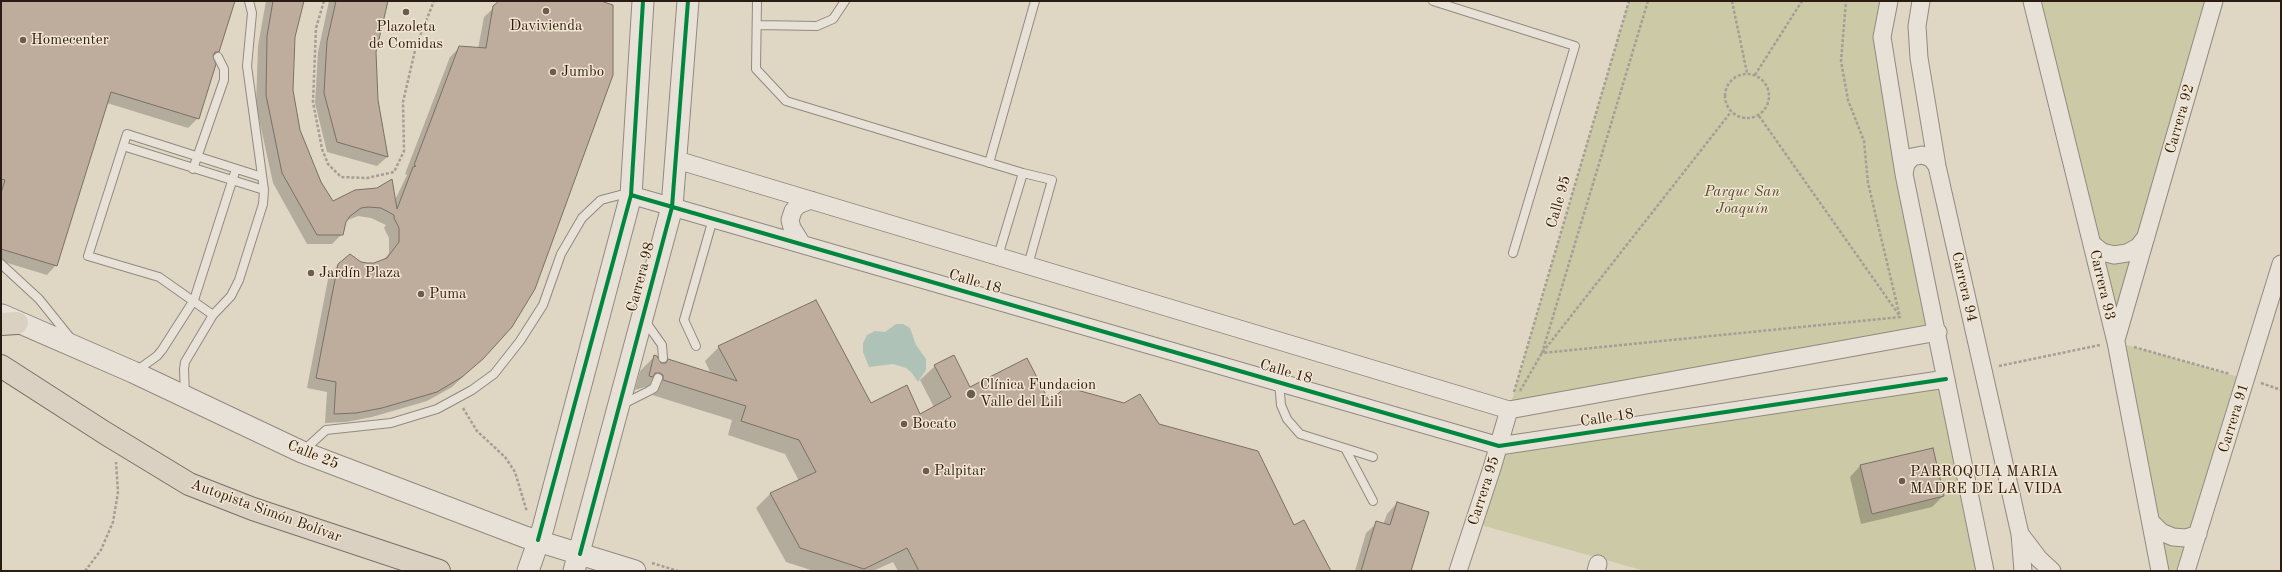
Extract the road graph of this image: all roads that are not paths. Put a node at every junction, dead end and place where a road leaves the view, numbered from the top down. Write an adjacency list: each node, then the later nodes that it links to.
1 (248, 1): 25 (lane)
2 (643, 1): 28 (street, Carrera 98)
3 (688, 1): 18 (street, Carrera 98)
4 (757, 1): 12 (lane)
5 (845, 1): 12 (lane)
6 (1035, 1): 19 (lane)
7 (1433, 1): 35 (lane)
8 (1889, 1): 24 (street)
9 (1921, 1): 20 (street, Carrera 94)
10 (2032, 1): 34 (street, Carrera 93)
11 (2214, 1): 32 (street, Carrera 92)
12 (757, 24): 19 (lane)
13 (218, 56): 17 (lane)
14 (158, 144): 15 (lane); 16 (lane); 17 (lane)
15 (123, 146): 16 (lane); 40 (lane)
16 (155, 156): 21 (lane)
17 (197, 157): 21 (lane); 22 (lane)
18 (677, 160): 29 (street, Calle 18); 30 (street, Carrera 98)
19 (989, 163): 23 (lane)
20 (1937, 166): 24 (street); 63 (street, Carrera 94)
21 (193, 169): 26 (lane)
22 (236, 169): 25 (lane); 26 (lane)
23 (1023, 173): 36 (lane); 39 (lane)
24 (1904, 174): 44 (street)
25 (262, 177): 27 (lane)
26 (232, 181): 27 (lane); 40 (lane)
27 (264, 190): 41 (lane)
28 (631, 195): 30 (street, Calle 18); 59 (lane); 65 (street, Carrera 98)
29 (811, 200): 33 (street); 36 (street, Calle 18)
30 (672, 207): 31 (street, Calle 18); 42 (street, Carrera 98)
31 (713, 218): 33 (street, Calle 18); 46 (lane)
32 (2146, 237): 34 (street); 45 (street, Carrera 92)
33 (802, 244): 53 (street, Calle 18)
34 (2092, 244): 45 (street, Carrera 93)
35 (1513, 253)
36 (998, 256): 39 (street, Calle 18)
37 (1, 264): 47 (lane)
38 (2281, 264): 64 (street, Carrera 91)
39 (1028, 265): 56 (street, Calle 18)
40 (194, 300): 41 (lane); 50 (lane)
41 (213, 315): 54 (lane)
42 (643, 317): 48 (lane); 55 (street, Carrera 98)
43 (6, 320): 47 (street, Calle 25)
44 (1938, 332): 52 (street); 56 (street, Calle 18)
45 (2116, 342): 62 (street, Carrera 93)
46 (696, 346)
47 (80, 349): 50 (street, Calle 25)
48 (663, 358)
49 (1, 366): 68 (highway, Autopista Simón Bolívar)
50 (133, 372): 54 (street, Calle 25)
51 (658, 378): 55 (lane)
52 (1946, 379): 57 (street, Calle 18); 67 (street)
53 (1279, 382): 57 (street, Calle 18); 58 (lane)
54 (185, 398): 59 (street, Calle 25)
55 (618, 406): 66 (street, Carrera 98)
56 (1509, 410): 57 (street, Carrera 95)
57 (1499, 446): 71 (street, Carrera 95)
58 (1346, 450): 60 (lane); 61 (lane)
59 (302, 452): 65 (street, Calle 25)
60 (1373, 457)
61 (1373, 501)
62 (2151, 522): 64 (street); 74 (street, Carrera 93)
63 (2020, 534): 72 (street, Carrera 94); 73 (street)
64 (2198, 534): 75 (street, Carrera 91)
65 (538, 540): 66 (street, Calle 25); 69 (street, Carrera 98)
66 (577, 562): 70 (street, Calle 25)
67 (1990, 570)
68 (438, 571)
69 (528, 571)
70 (635, 571)
71 (1458, 571)
72 (2023, 571)
73 (2052, 571)
74 (2160, 571)
75 (2186, 571)

